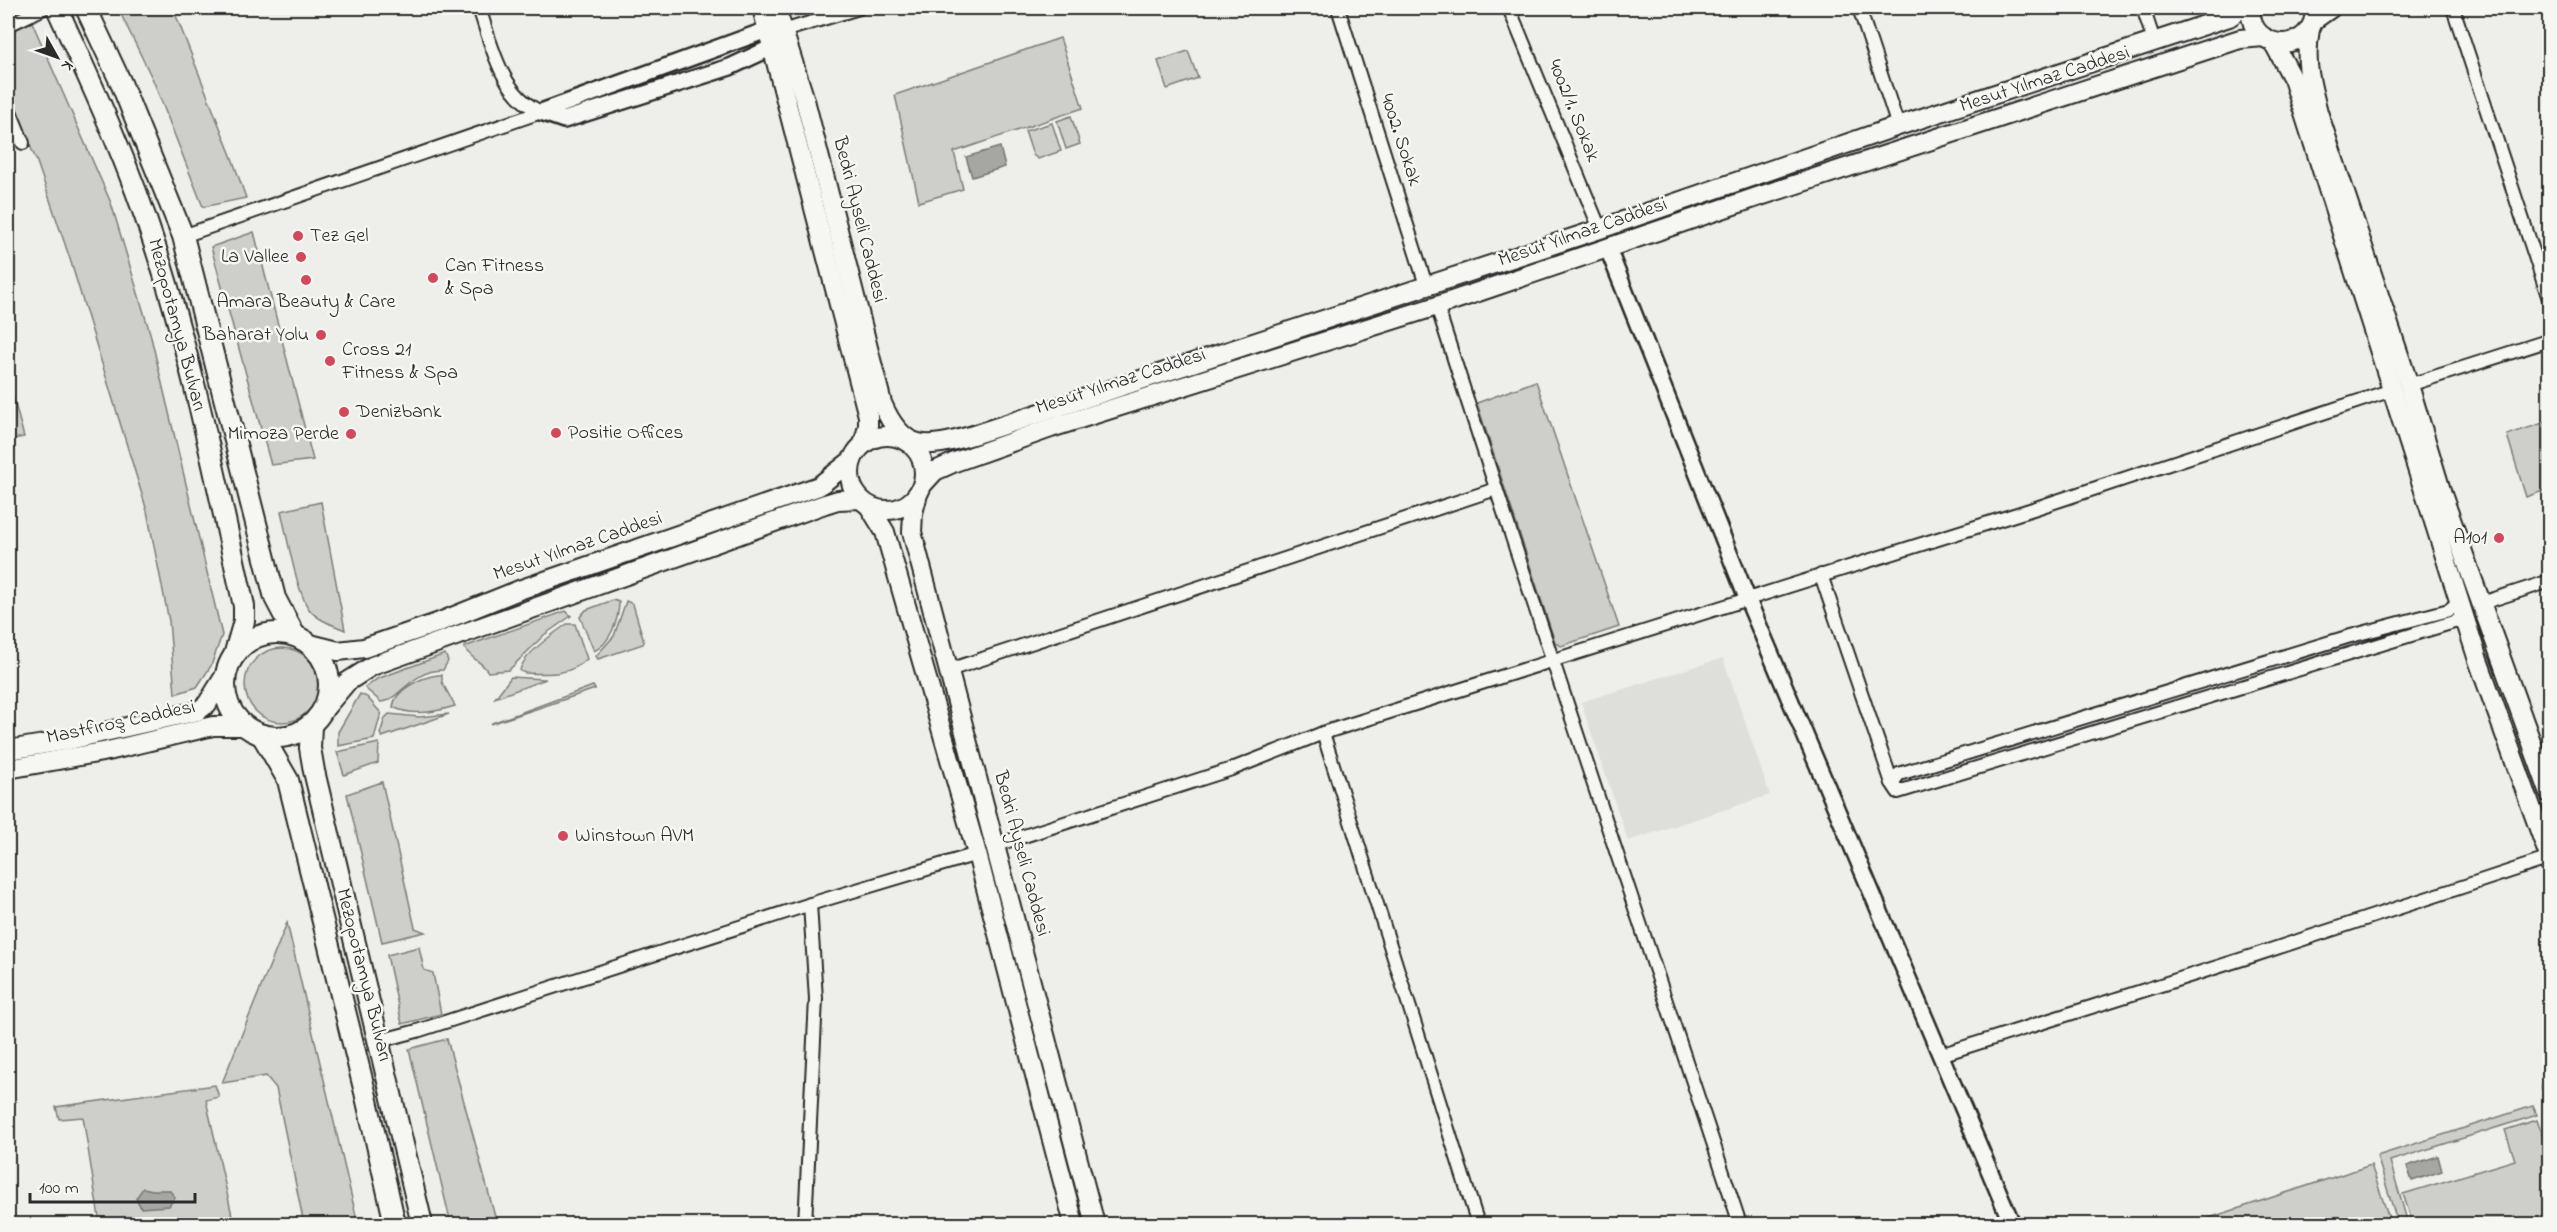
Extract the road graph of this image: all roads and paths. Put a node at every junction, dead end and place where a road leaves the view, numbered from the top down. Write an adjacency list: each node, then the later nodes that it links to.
1 (44, 8): 16 (street)
2 (57, 8): 45 (main road, Mezopotamya Bulvarı)
3 (86, 8): 25 (main road, Mezopotamya Bulvarı)
4 (479, 8): 21 (street)
5 (762, 8): 17 (main road, Bedri Ayseli Caddesi)
6 (859, 8): 17 (street)
7 (1338, 8): 27 (street, 4002. Sokak)
8 (1509, 8): 24 (street, 4002/1. Sokak)
9 (1859, 8): 22 (street)
10 (2143, 8): 19 (street)
11 (2242, 8): 19 (main road, Mesut Yılmaz Caddesi)
12 (2251, 8): 18 (main road)
13 (2331, 8): 15 (main road)
14 (2452, 8): 28 (street)
15 (2313, 19): 18 (main road, Mesut Yılmaz Caddesi); 31 (main road)
16 (8, 25)
17 (778, 30): 21 (street); 21 (street); 32 (main road, Bedri Ayseli Caddesi); 33 (main road, Bedri Ayseli Caddesi)
18 (2269, 40): 26 (main road, Mesut Yılmaz Caddesi); 31 (main road)
19 (2154, 41): 22 (main road, Mesut Yılmaz Caddesi)
20 (8, 106): 23 (street)
21 (541, 112): 25 (street)
22 (1898, 126): 24 (main road, Mesut Yılmaz Caddesi)
23 (23, 143)
24 (1600, 229): 27 (main road, Mesut Yılmaz Caddesi)
25 (183, 236): 43 (main road, Mezopotamya Bulvarı)
26 (1608, 249): 29 (main road, Mesut Yılmaz Caddesi); 40 (street)
27 (1426, 285): 32 (main road, Mesut Yılmaz Caddesi)
28 (2550, 302)
29 (1437, 306): 34 (main road, Mesut Yılmaz Caddesi); 35 (street)
30 (2550, 340): 31 (street)
31 (2401, 388): 37 (street); 39 (main road); 41 (main road)
32 (905, 440): 33 (main road); 34 (main road)
33 (858, 452): 36 (main road); 43 (main road, Mesut Yılmaz Caddesi)
34 (921, 489): 36 (main road); 46 (main road, Bedri Ayseli Caddesi)
35 (1496, 489): 44 (street); 46 (street)
36 (864, 503): 47 (main road); 58 (main road)
37 (1821, 575): 40 (street); 54 (street)
38 (2550, 581): 41 (street)
39 (2458, 596): 42 (main road); 54 (street)
40 (1747, 598): 44 (street); 62 (street)
41 (2482, 603): 55 (main road)
42 (2468, 627): 54 (street); 56 (main road)
43 (303, 640): 45 (main road); 47 (main road)
44 (1552, 662): 50 (street); 69 (street)
45 (230, 664): 49 (main road); 52 (main road, Mastfıroş Caddesi)
46 (949, 670): 57 (main road, Bedri Ayseli Caddesi)
47 (326, 707): 48 (main road)
48 (311, 725): 51 (main road); 61 (main road, Mezopotamya Bulvarı)
49 (244, 726): 51 (main road); 53 (main road, Mastfıroş Caddesi)
50 (1323, 733): 57 (street); 68 (street)
51 (262, 735): 63 (main road, Mezopotamya Bulvarı)
52 (8, 750)
53 (8, 769)
54 (1892, 783)
55 (2550, 794)
56 (2545, 827): 59 (main road)
57 (996, 846): 67 (main road, Bedri Ayseli Caddesi)
58 (977, 854): 60 (street); 66 (main road)
59 (2549, 858): 62 (street)
60 (810, 904): 61 (street); 65 (street)
61 (379, 1041): 64 (main road, Mezopotamya Bulvarı)
62 (1940, 1054): 70 (street)
63 (395, 1224)
64 (422, 1224)
65 (805, 1224)
66 (1074, 1224)
67 (1095, 1224)
68 (1478, 1224)
69 (1740, 1224)
70 (2012, 1224)

